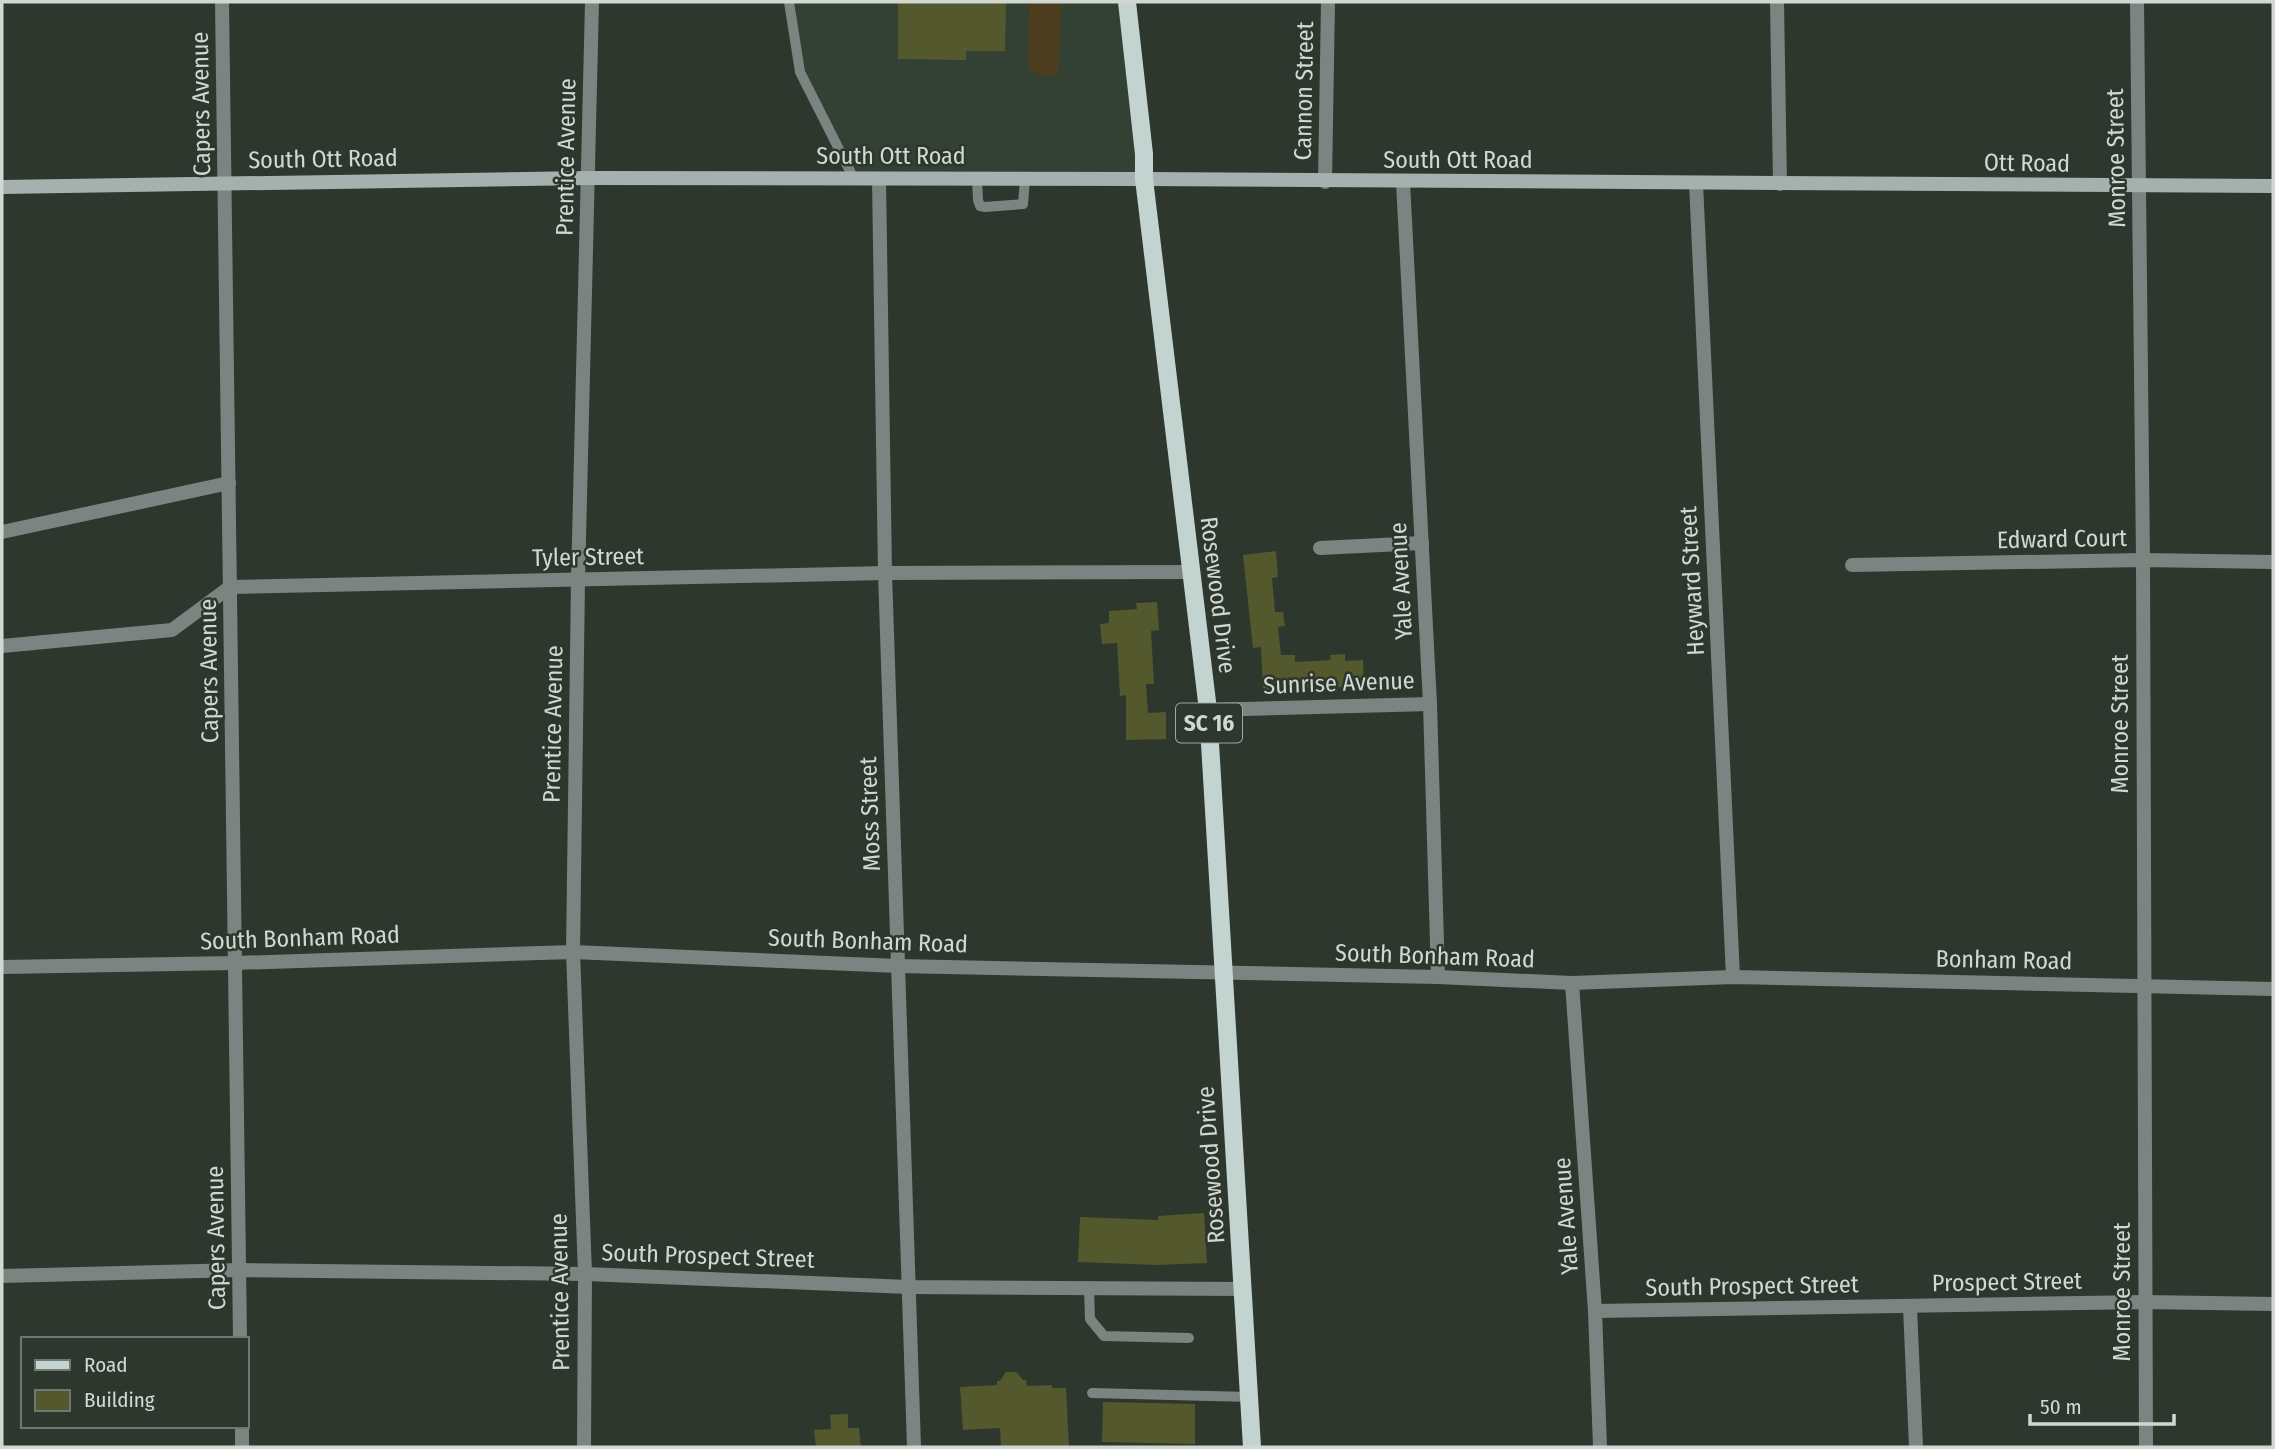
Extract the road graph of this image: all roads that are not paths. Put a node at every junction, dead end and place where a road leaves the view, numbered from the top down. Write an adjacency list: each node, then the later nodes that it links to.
1 (222, 2): 16 (street, Capers Avenue)
2 (592, 2): 8 (street, Prentice Avenue)
3 (789, 2): 10 (lane)
4 (1127, 2): 13 (main road, Rosewood Drive / SC 16)
5 (1328, 2): 14 (street, Cannon Street)
6 (1777, 2): 18 (street)
7 (2137, 2): 19 (street, Monroe Street)
8 (589, 178): 10 (street, South Ott Road); 16 (street, South Ott Road); 31 (street, Prentice Avenue)
9 (977, 178): 11 (street, South Ott Road); 12 (street, South Ott Road); 12 (lane)
10 (854, 179): 11 (street, South Ott Road)
11 (879, 179): 30 (street, Moss Street)
12 (1025, 179): 13 (street, South Ott Road)
13 (1144, 179): 14 (street, South Ott Road); 29 (main road, Rosewood Drive / SC 16)
14 (1325, 182): 15 (street, South Ott Road)
15 (1403, 182): 17 (street, South Ott Road); 24 (street, Yale Avenue)
16 (225, 183): 20 (street, South Ott Road); 22 (street, Capers Avenue)
17 (1696, 183): 18 (street, South Ott Road); 42 (street, Heyward Street)
18 (1780, 184): 19 (street, Ott Road)
19 (2138, 184): 21 (street, Ott Road); 26 (street, Monroe Street)
20 (2, 187)
21 (2273, 187)
22 (229, 483): 23 (street); 32 (street, Capers Avenue)
23 (2, 532)
24 (1422, 543): 25 (street); 34 (street, Yale Avenue)
25 (1320, 548)
26 (2143, 560): 27 (street, Edward Court); 28 (street, Edward Court); 44 (street, Monroe Street)
27 (2273, 562)
28 (1852, 565)
29 (1190, 572): 30 (street, Tyler Street); 35 (main road, Rosewood Drive / SC 16)
30 (885, 573): 31 (street, Tyler Street); 38 (street, Moss Street)
31 (578, 580): 32 (street, Tyler Street); 36 (street, Prentice Avenue)
32 (230, 587): 33 (street); 37 (street, Capers Avenue)
33 (2, 646)
34 (1430, 704): 35 (street, Sunrise Avenue); 41 (street, Yale Avenue)
35 (1208, 710): 40 (main road, Rosewood Drive / SC 16)
36 (573, 952): 37 (street, South Bonham Road); 38 (street, South Bonham Road); 47 (street, Prentice Avenue)
37 (235, 963): 39 (street, South Bonham Road); 46 (street, Capers Avenue)
38 (898, 966): 40 (street, South Bonham Road); 49 (street, Moss Street)
39 (2, 967)
40 (1223, 974): 41 (street, South Bonham Road); 51 (main road, Rosewood Drive / SC 16)
41 (1438, 977): 43 (street, South Bonham Road)
42 (1733, 977): 43 (street, South Bonham Road); 44 (street, Bonham Road)
43 (1572, 982): 55 (street, Yale Avenue)
44 (2143, 986): 45 (street, Bonham Road); 52 (street, Monroe Street)
45 (2273, 989)
46 (240, 1270): 47 (street, South Prospect Street); 48 (street, South Prospect Street); 56 (street, Capers Avenue)
47 (584, 1274): 49 (street, South Prospect Street); 62 (street, Prentice Avenue)
48 (2, 1276)
49 (909, 1287): 50 (street, South Prospect Street); 63 (street, Moss Street)
50 (1089, 1288): 51 (street, South Prospect Street); 57 (lane)
51 (1244, 1289): 59 (main road, Rosewood Drive / SC 16)
52 (2145, 1302): 53 (street, Prospect Street); 54 (street, Prospect Street); 67 (street, Monroe Street)
53 (2273, 1304)
54 (1910, 1307): 55 (street, South Prospect Street); 66 (street)
55 (1595, 1311): 65 (street, Yale Avenue)
56 (240, 1337)
57 (1189, 1338)
58 (1092, 1393): 59 (lane)
59 (1250, 1397): 64 (main road, Rosewood Drive / SC 16)
60 (242, 1428): 61 (street)
61 (242, 1447)
62 (584, 1447)
63 (914, 1447)
64 (1252, 1447)
65 (1600, 1447)
66 (1916, 1447)
67 (2146, 1447)

